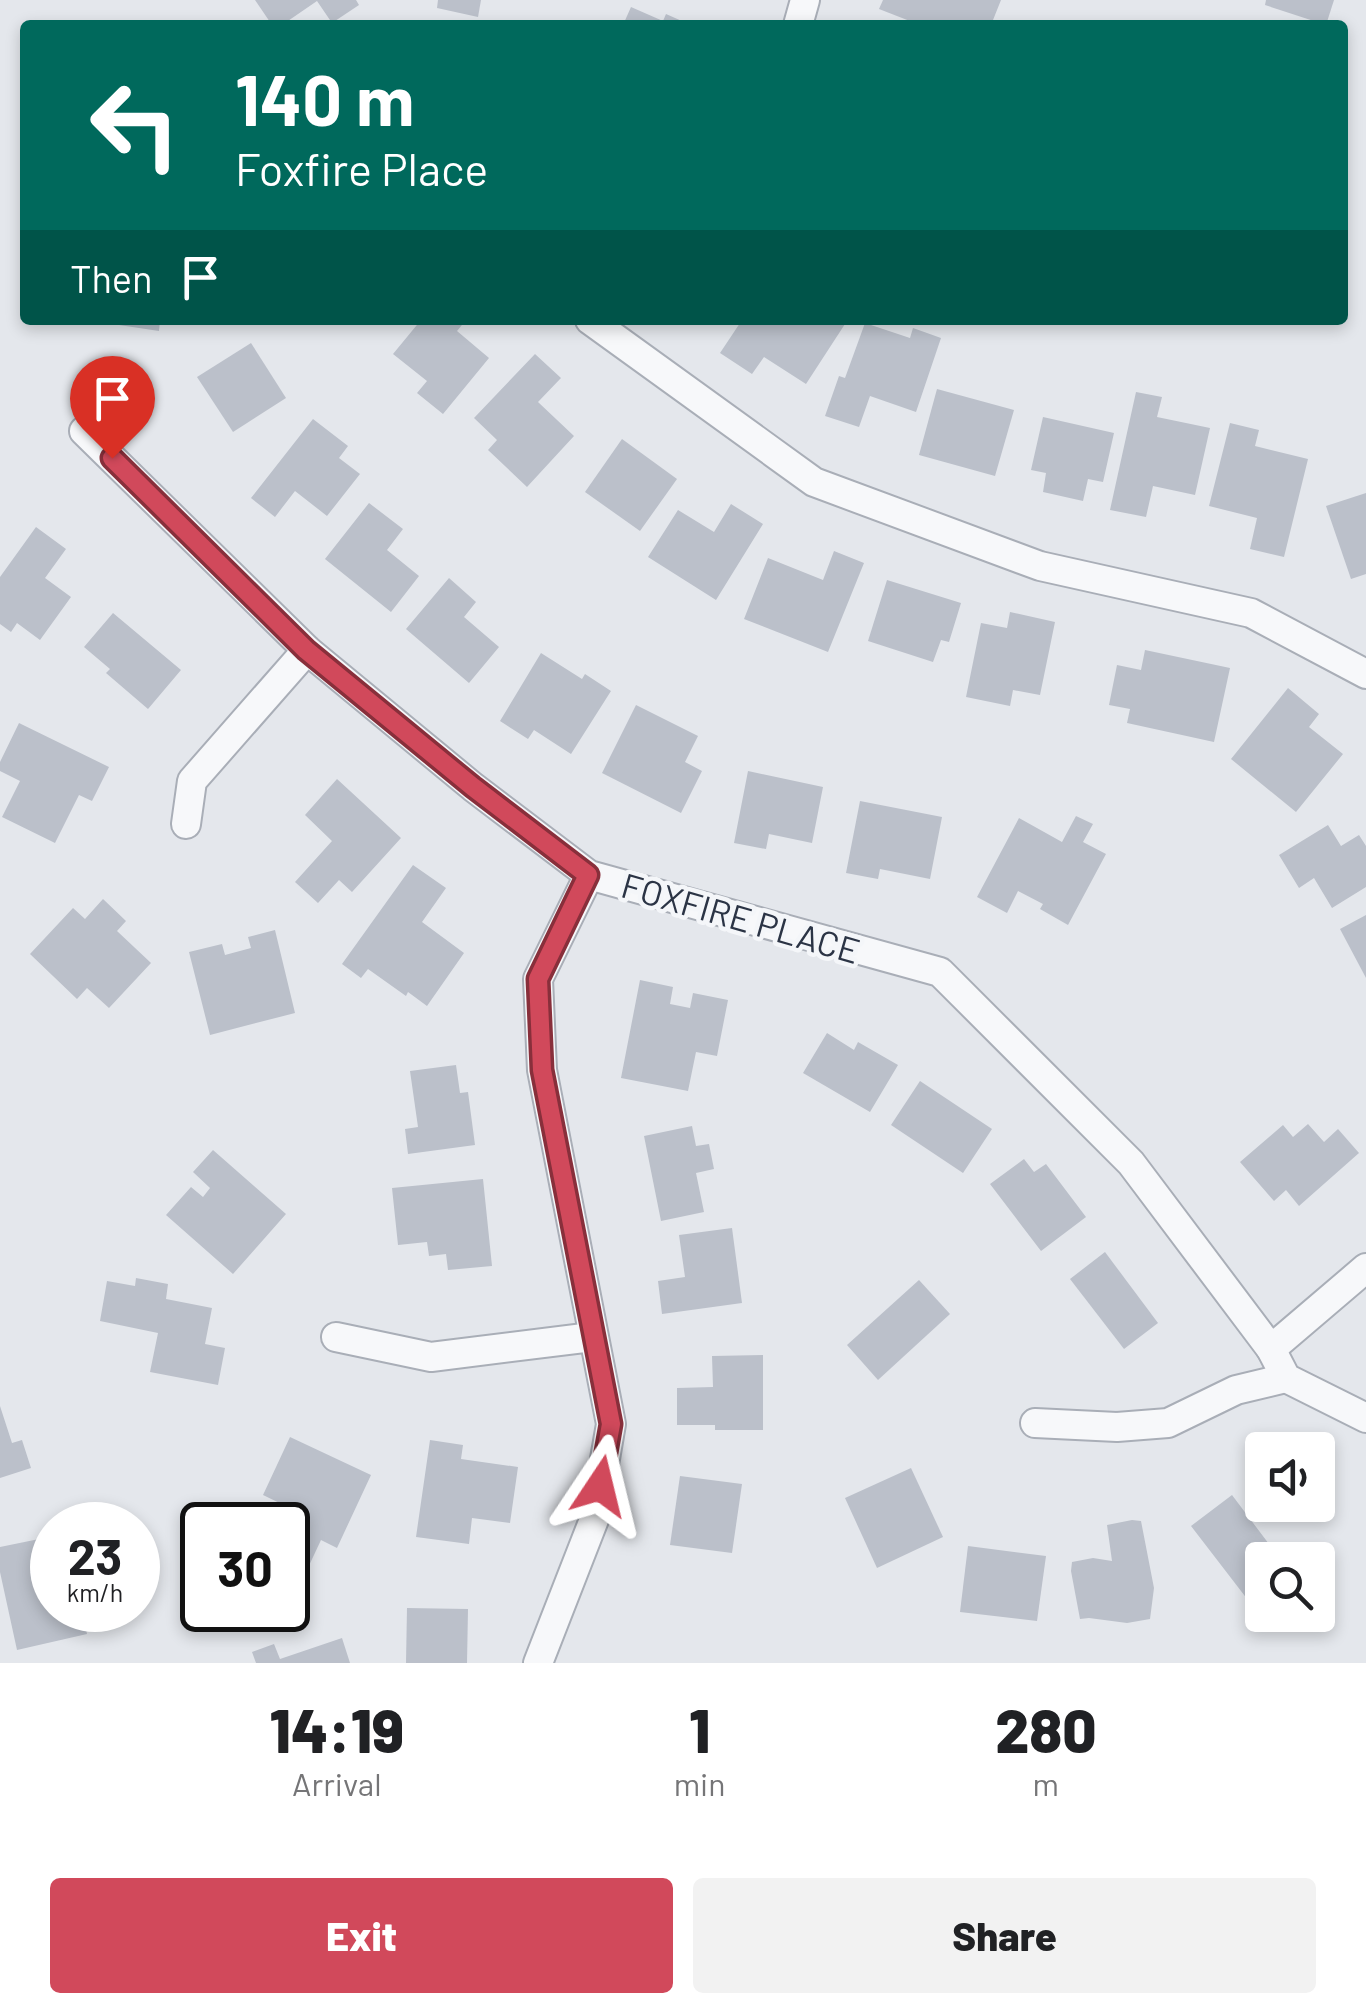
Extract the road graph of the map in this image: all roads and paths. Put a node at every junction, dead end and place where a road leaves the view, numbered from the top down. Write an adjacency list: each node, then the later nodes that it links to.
1 (604, 325): 4 (street)
2 (84, 431): 3 (street, FOXFIRE PLACE)
3 (306, 650): 5 (street); 6 (street, FOXFIRE PLACE)
4 (1366, 674)
5 (186, 824)
6 (588, 875): 9 (street); 10 (street, FOXFIRE PLACE)
7 (1366, 1268): 10 (street)
8 (336, 1337): 9 (street)
9 (592, 1337): 14 (street)
10 (1272, 1350): 11 (street, FOXFIRE PLACE)
11 (1286, 1378): 12 (street); 13 (street)
12 (1366, 1418)
13 (1035, 1423)
14 (538, 1663)

